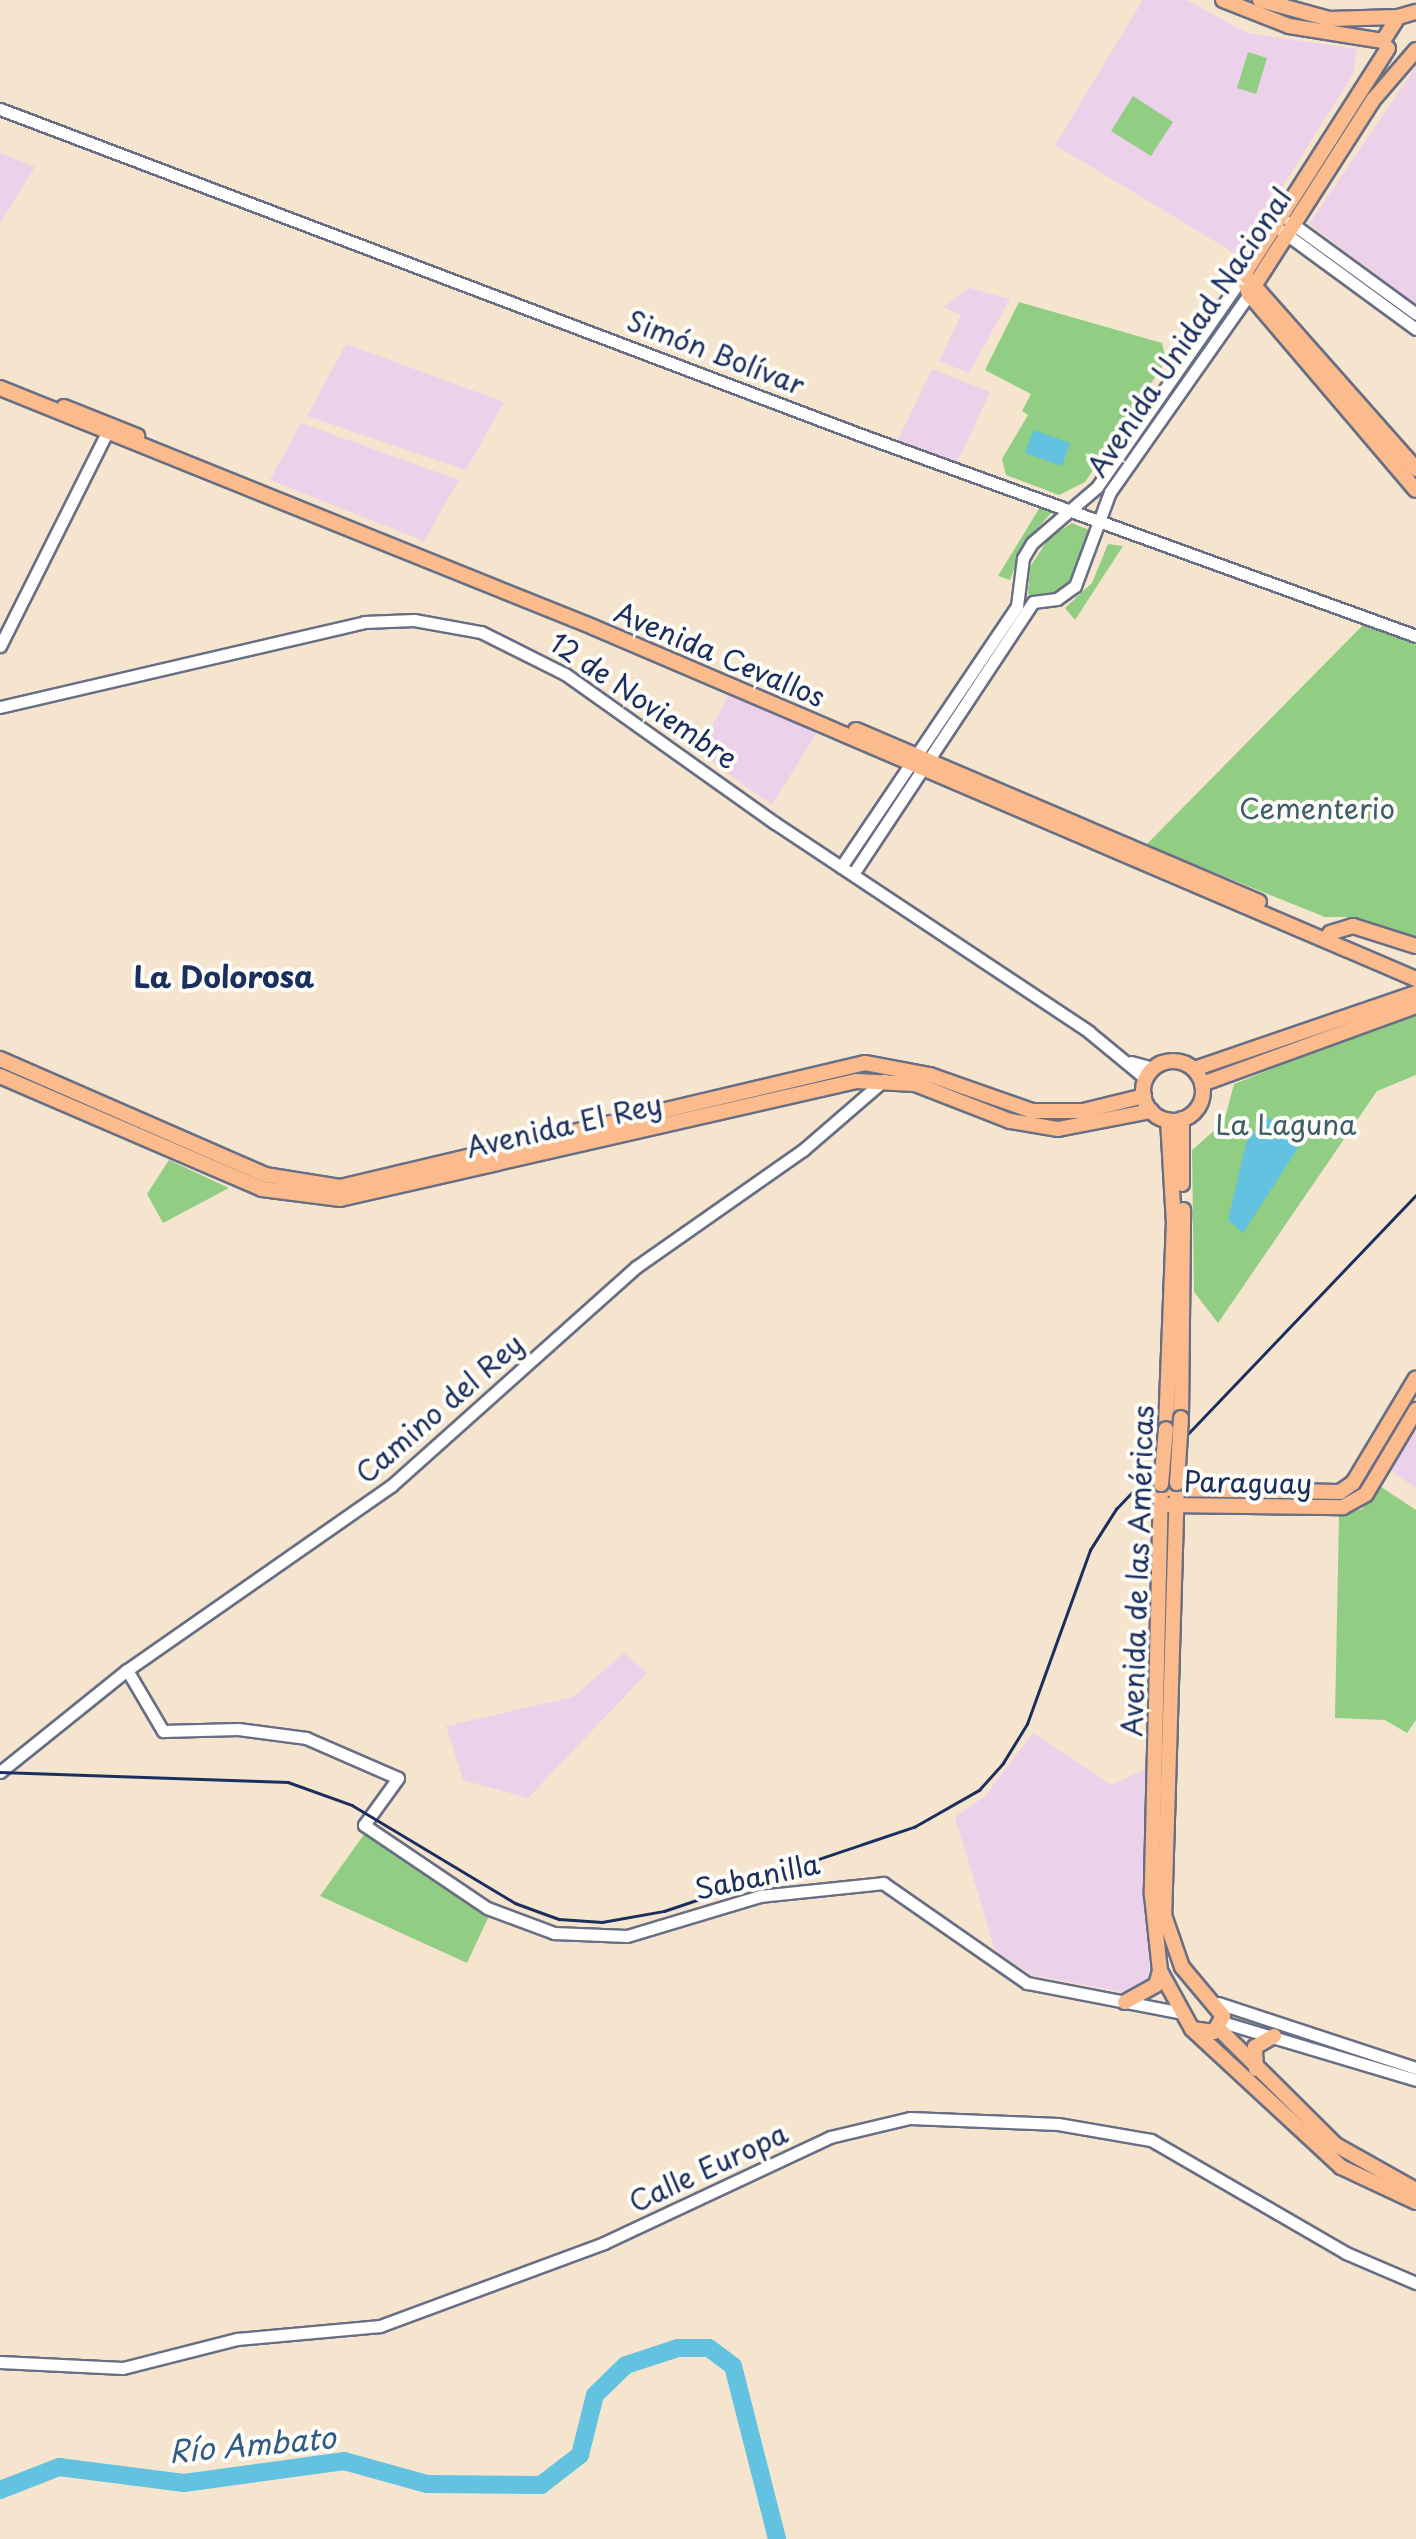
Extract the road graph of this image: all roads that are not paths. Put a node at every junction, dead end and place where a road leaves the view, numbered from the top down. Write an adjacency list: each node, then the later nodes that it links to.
1 (1222, 0): 4 (main road)
2 (1260, 0): 3 (main road)
3 (1410, 15): 4 (main road, Avenida Unidad Nacional)
4 (1386, 44): 5 (main road); 7 (main road, Avenida Unidad Nacional)
5 (1411, 53): 7 (main road, Avenida Unidad Nacional)
6 (0, 108): 16 (street, Simón Bolívar)
7 (1284, 225): 8 (main road, Avenida Unidad Nacional); 9 (street); 10 (street)
8 (1249, 285): 14 (main road); 15 (main road); 16 (street, Avenida Unidad Nacional); 17 (street, Avenida Unidad Nacional)
9 (1416, 314)
10 (1416, 329)
11 (0, 380): 13 (main road, Avenida Cevallos)
12 (0, 388): 13 (main road, Avenida Cevallos)
13 (108, 430): 19 (street); 21 (main road, Avenida Cevallos)
14 (1416, 469)
15 (1416, 490)
16 (1068, 510): 17 (street, Simón Bolívar); 21 (street, Avenida Unidad Nacional)
17 (1100, 521): 18 (street, Simón Bolívar); 21 (street, Avenida Unidad Nacional)
18 (1416, 636)
19 (0, 646)
20 (0, 707): 22 (street, 12 de Noviembre)
21 (919, 765): 22 (street, Avenida Unidad Nacional); 23 (main road, Avenida Cevallos); 26 (main road, Avenida Cevallos)
22 (847, 871): 31 (street, 12 de Noviembre)
23 (1330, 932): 24 (main road); 25 (main road, Avenida Cevallos)
24 (1416, 946)
25 (1416, 970)
26 (1416, 979)
27 (1412, 1000): 30 (main road); 34 (main road)
28 (0, 1060): 29 (main road, Avenida El Rey)
29 (898, 1067): 33 (street, Camino del Rey); 35 (main road, Avenida El Rey)
30 (1194, 1070): 31 (main road); 34 (main road)
31 (1150, 1074): 35 (main road)
32 (0, 1076): 33 (main road, Avenida El Rey)
33 (885, 1079): 36 (main road, Avenida El Rey); 41 (street, Camino del Rey)
34 (1202, 1084): 37 (main road)
35 (1144, 1096): 36 (main road)
36 (1151, 1111): 37 (main road)
37 (1175, 1120): 40 (main road, Avenida de las Américas, bridge); 40 (main road, Avenida de las Américas, bridge)
38 (1416, 1378): 40 (main road, Paraguay)
39 (1416, 1410): 40 (main road, Paraguay)
40 (1168, 1493): 43 (main road, Avenida de las Américas); 44 (main road, Avenida de las Américas)
41 (127, 1670): 42 (street, Camino del Rey); 45 (street, Sabanilla)
42 (2, 1770)
43 (1160, 1971): 45 (main road); 46 (main road, Avenida de las Américas)
44 (1213, 2000): 46 (main road); 47 (main road); 49 (street)
45 (1125, 2002): 46 (street, Sabanilla)
46 (1182, 2012): 47 (main road); 53 (main road)
47 (1220, 2025): 48 (street); 50 (main road)
48 (1274, 2036): 50 (main road); 51 (street)
49 (1416, 2068)
50 (1256, 2070): 52 (main road)
51 (1416, 2080)
52 (1416, 2190)
53 (1416, 2202)
54 (1416, 2283): 55 (street, Calle Europa)
55 (0, 2362)

